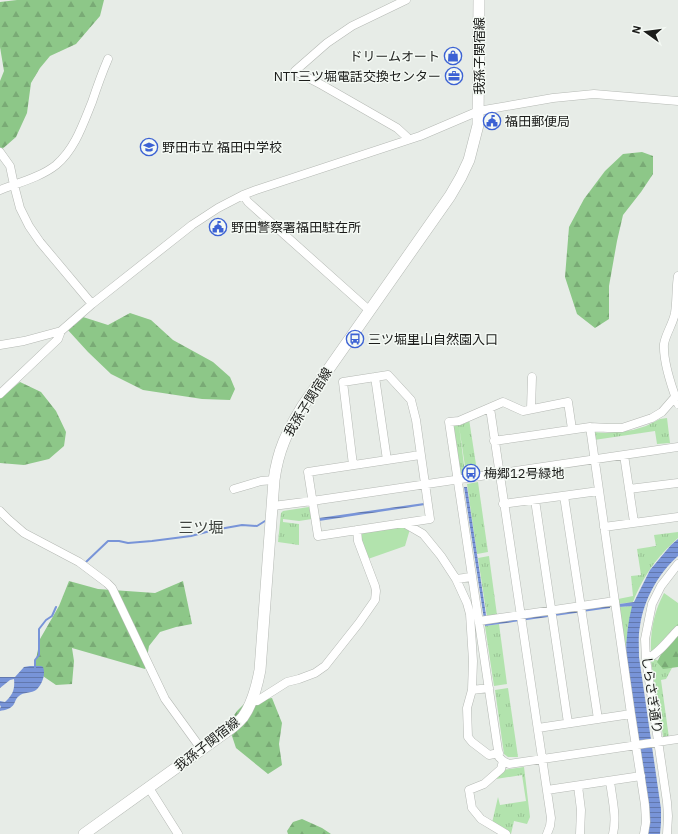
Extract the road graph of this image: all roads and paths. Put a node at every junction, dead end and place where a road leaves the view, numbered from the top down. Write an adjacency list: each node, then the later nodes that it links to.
1 (406, 0): 6 (street)
2 (479, 0): 5 (main road, 我孫子関宿線)
3 (108, 59): 8 (street)
4 (678, 101): 5 (street)
5 (479, 111): 6 (street); 13 (main road, 我孫子関宿線)
6 (409, 139): 10 (street)
7 (0, 152): 8 (street)
8 (14, 185): 9 (street); 12 (street)
9 (0, 190)
10 (243, 195): 12 (street); 13 (street)
11 (678, 276): 17 (street)
12 (92, 304): 14 (street)
13 (370, 311): 34 (main road, 我孫子関宿線)
14 (61, 331): 15 (street); 20 (street)
15 (0, 344)
16 (678, 371): 17 (street)
17 (669, 373): 21 (street)
18 (375, 377): 28 (street); 31 (street); 32 (street)
19 (532, 377): 23 (street)
20 (0, 394)
21 (677, 399): 24 (street)
22 (490, 408): 23 (street); 26 (street); 35 (street)
23 (531, 409): 25 (street)
24 (590, 427): 25 (street); 30 (street)
25 (572, 429): 26 (street)
26 (494, 441): 33 (street)
27 (678, 447): 29 (street)
28 (420, 455): 31 (street); 37 (street)
29 (624, 455): 30 (street); 39 (street)
30 (594, 459): 33 (street); 40 (street)
31 (387, 460): 32 (street)
32 (353, 465): 43 (street)
33 (499, 474): 35 (street); 44 (street)
34 (274, 480): 38 (street); 45 (main road, 我孫子関宿線)
35 (457, 480): 37 (street); 53 (street)
36 (678, 483): 39 (street)
37 (425, 484): 43 (street); 49 (street)
38 (234, 489)
39 (630, 489): 48 (street)
40 (599, 491): 41 (street); 50 (street)
41 (564, 496): 42 (street); 56 (street)
42 (534, 500): 44 (street); 57 (street)
43 (312, 501): 45 (street); 51 (street)
44 (504, 504): 58 (street)
45 (273, 506): 64 (main road, 我孫子関宿線)
46 (0, 511): 72 (street)
47 (678, 517): 48 (street)
48 (634, 522): 50 (street)
49 (404, 523): 51 (street); 54 (street)
50 (604, 527): 55 (street)
51 (357, 530): 64 (street)
52 (677, 565): 61 (street, しらさぎ通り)
53 (472, 577): 54 (street); 59 (street)
54 (456, 579): 63 (street)
55 (615, 602): 56 (street); 65 (street)
56 (581, 606): 57 (street); 66 (street)
57 (551, 610): 58 (street); 67 (street)
58 (520, 615): 59 (street); 68 (street)
59 (479, 621): 62 (street)
60 (678, 630): 61 (street)
61 (646, 659): 70 (street, しらさぎ通り)
62 (489, 688): 63 (street); 73 (street)
63 (472, 690): 73 (street)
64 (252, 701): 72 (main road, 我孫子関宿線)
65 (631, 714): 66 (street); 71 (street)
66 (598, 719): 67 (street)
67 (568, 723): 68 (street)
68 (538, 728): 74 (street)
69 (678, 739): 70 (street)
70 (655, 742): 71 (street); 88 (street, しらさぎ通り)
71 (637, 744): 74 (street); 76 (street)
72 (202, 750): 79 (main road, 我孫子関宿線)
73 (498, 753): 75 (street)
74 (542, 759): 75 (street); 80 (street)
75 (503, 761): 83 (street)
76 (641, 776): 77 (street); 87 (street)
77 (610, 781): 78 (street); 86 (street)
78 (578, 786): 80 (street); 85 (street)
79 (149, 788): 81 (main road, 我孫子関宿線); 82 (street)
80 (547, 790): 84 (street)
81 (84, 834)
82 (178, 834)
83 (506, 834)
84 (547, 834)
85 (580, 834)
86 (613, 834)
87 (644, 834)
88 (667, 834)

